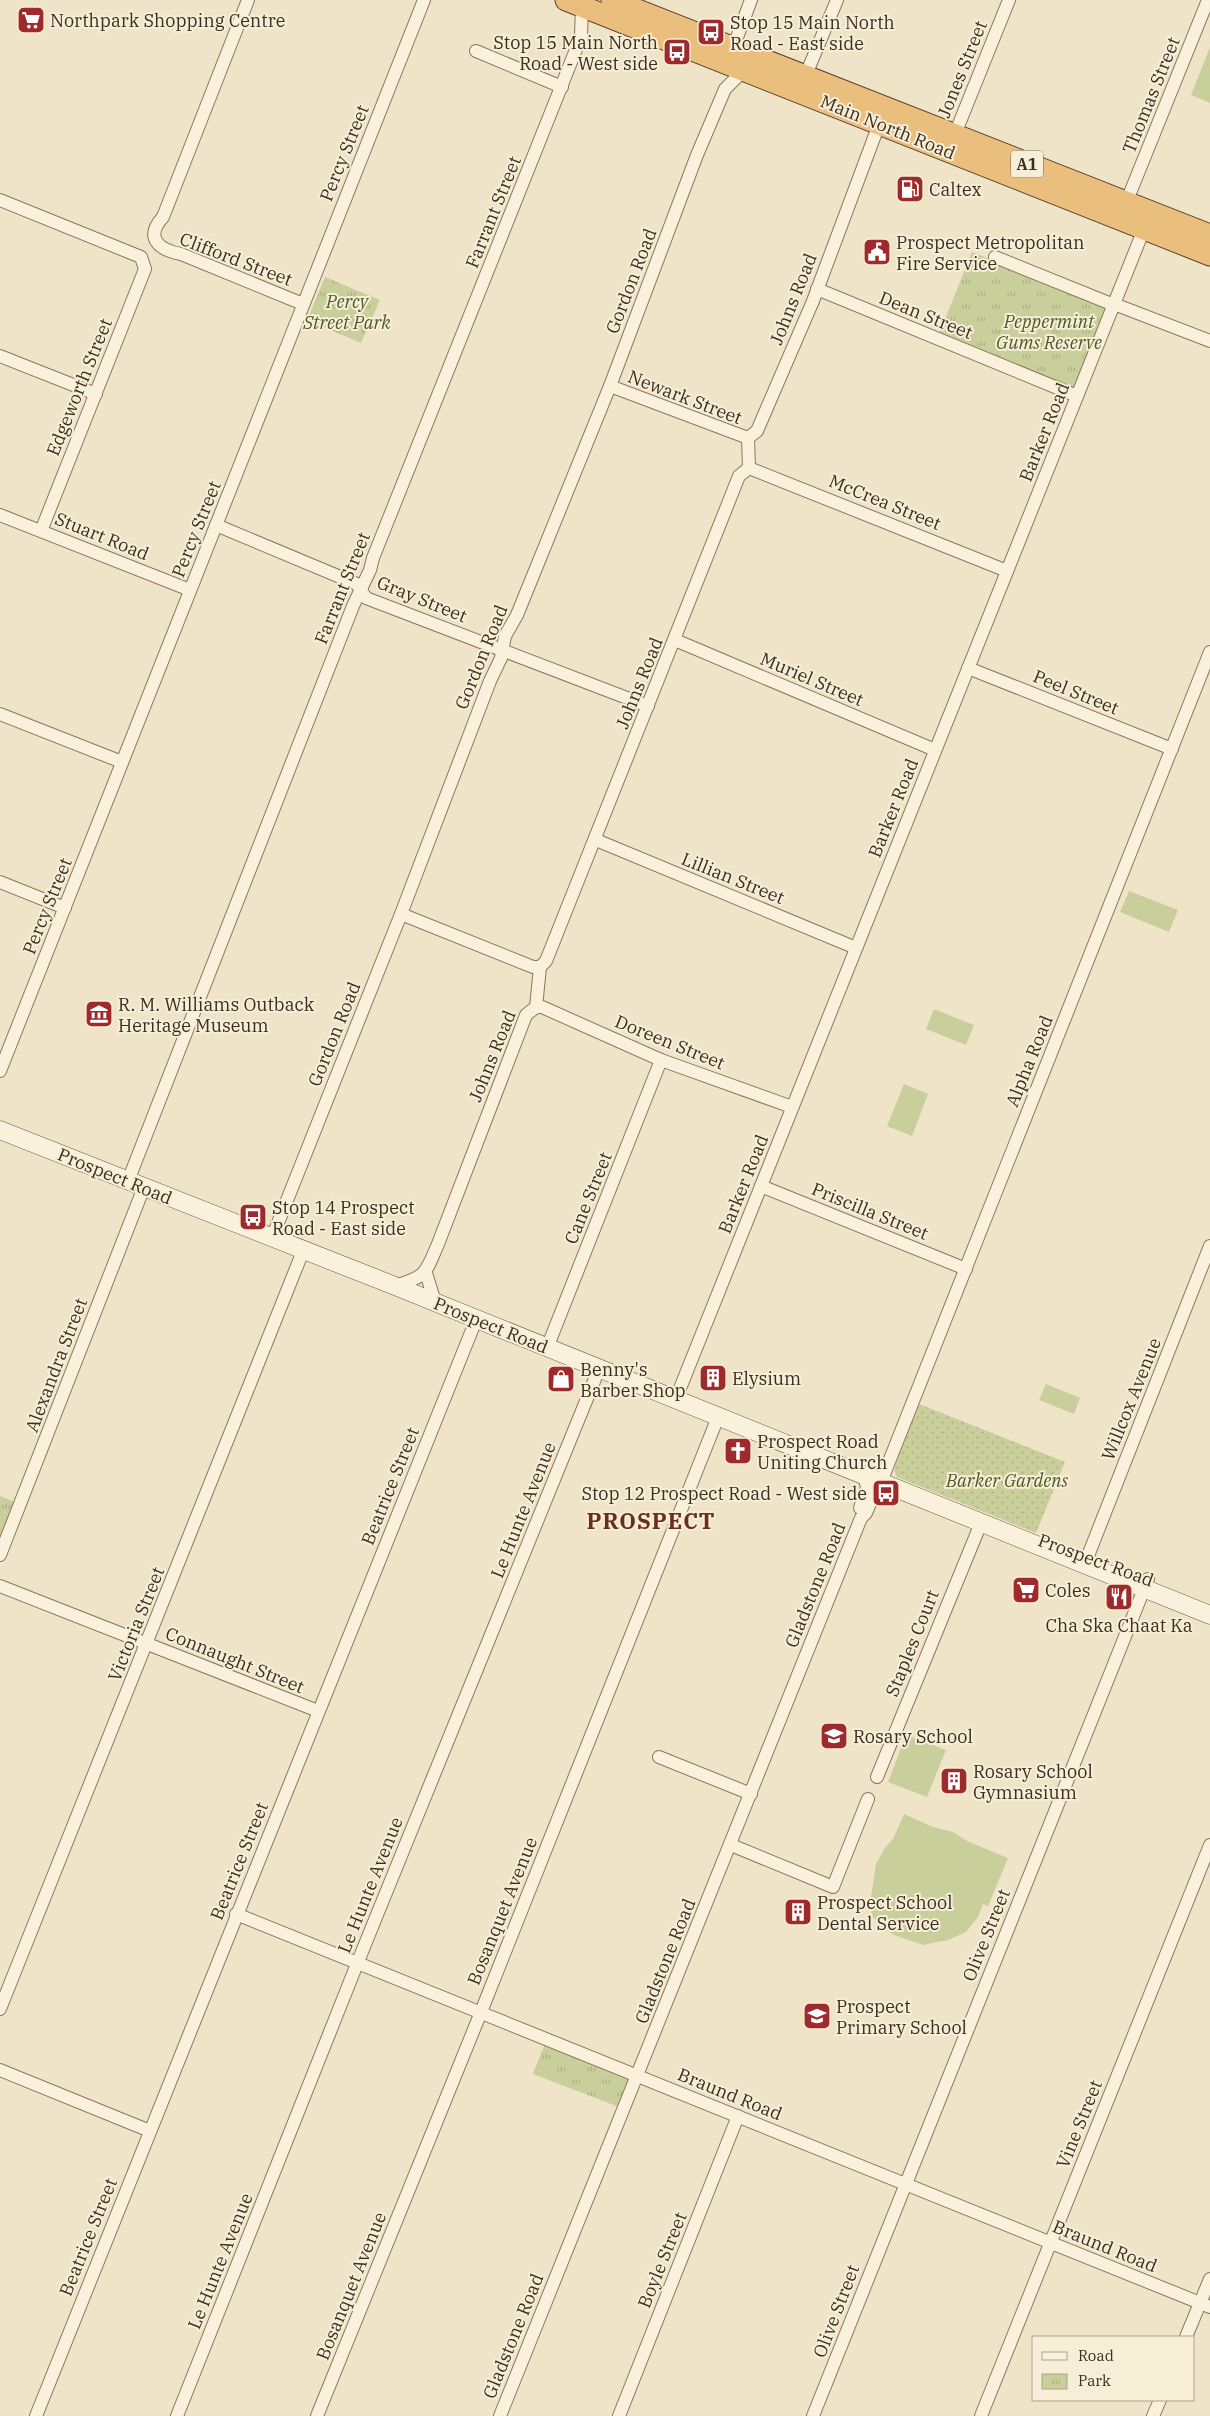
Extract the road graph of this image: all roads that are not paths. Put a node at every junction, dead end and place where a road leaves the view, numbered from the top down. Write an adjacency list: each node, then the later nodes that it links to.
1 (248, 0): 24 (street, Clifford Street)
2 (424, 0): 24 (street, Percy Street)
3 (751, 0): 10 (street)
4 (837, 0): 12 (street)
5 (1009, 0): 16 (street, Jones Street)
6 (1208, 0): 18 (street, Thomas Street)
7 (594, 6): 8 (street, Farrant Street); 8 (street); 10 (highway, Main North Road / A1); 10 (highway)
8 (581, 37): 13 (street, Farrant Street)
9 (476, 52): 13 (street)
10 (727, 55): 11 (highway, Main North Road / A1); 12 (highway, Main North Road / A1); 14 (street)
11 (749, 73): 14 (street, Gordon Road); 15 (highway, Main North Road / A1)
12 (805, 77): 15 (highway, Main North Road / A1)
13 (562, 87): 38 (street, Farrant Street)
14 (725, 89): 28 (street, Gordon Road)
15 (882, 116): 16 (highway, Main North Road / A1); 23 (street, Johns Road)
16 (951, 143): 18 (highway, Main North Road / A1); 19 (highway, Main North Road / A1)
17 (0, 200): 29 (street, Edgeworth Street)
18 (1126, 202): 20 (highway, Main North Road / A1)
19 (1144, 229): 21 (highway, Main North Road / A1); 25 (street, Barker Road)
20 (1210, 235)
21 (1210, 255)
22 (994, 257): 25 (street)
23 (817, 289): 30 (street, Dean Street); 31 (street, Johns Road)
24 (304, 304): 34 (street, Percy Street)
25 (1114, 304): 26 (street); 30 (street, Barker Road)
26 (1210, 342)
27 (0, 356): 29 (street)
28 (610, 386): 31 (street, Newark Street); 40 (street, Gordon Road)
29 (96, 394): 35 (street, Edgeworth Street)
30 (1077, 396): 36 (street, Barker Road)
31 (748, 438): 32 (street)
32 (749, 468): 36 (street, McCrea Street); 39 (street, Johns Road)
33 (0, 515): 35 (street, Stuart Road)
34 (216, 525): 37 (street, Percy Street); 38 (street, Gray Street)
35 (41, 531): 37 (street, Stuart Road)
36 (1007, 570): 42 (street, Barker Road)
37 (190, 590): 48 (street, Percy Street)
38 (361, 591): 40 (street, Gray Street); 60 (street, Farrant Street)
39 (675, 640): 44 (street, Johns Road); 47 (street, Muriel Street)
40 (502, 650): 44 (street, Gray Street); 52 (street, Gordon Road)
41 (1210, 652): 43 (street, Alpha Road)
42 (968, 668): 46 (street, Peel Street); 47 (street, Barker Road)
43 (1206, 672): 46 (street, Alpha Road)
44 (648, 706): 49 (street, Johns Road)
45 (0, 714): 48 (street)
46 (1172, 749): 65 (street, Alpha Road)
47 (935, 750): 53 (street, Barker Road)
48 (122, 762): 51 (street, Percy Street)
49 (596, 840): 53 (street, Lillian Street); 54 (street, Johns Road)
50 (0, 882): 51 (street)
51 (65, 908): 57 (street, Percy Street)
52 (401, 914): 54 (street); 62 (street, Gordon Road)
53 (856, 948): 58 (street, Barker Road)
54 (540, 967): 55 (street, Johns Road)
55 (536, 1007): 56 (street, Doreen Street); 66 (street, Johns Road)
56 (661, 1060): 58 (street, Doreen Street); 70 (street, Cane Street)
57 (0, 1071)
58 (792, 1107): 61 (street, Barker Road)
59 (0, 1130): 60 (main road, Prospect Road)
60 (136, 1184): 62 (main road, Prospect Road); 78 (street, Alexandra Street)
61 (761, 1186): 65 (street, Priscilla Street); 72 (street, Barker Road)
62 (272, 1238): 64 (main road, Prospect Road)
63 (1210, 1246): 79 (street, Willcox Avenue)
64 (303, 1251): 67 (main road, Prospect Road); 84 (street, Victoria Street)
65 (966, 1269): 75 (street, Alpha Road)
66 (426, 1273): 67 (street); 68 (street)
67 (395, 1286): 68 (main road, Prospect Road)
68 (435, 1302): 69 (main road, Prospect Road)
69 (476, 1320): 70 (main road, Prospect Road); 85 (street, Beatrice Street)
70 (548, 1348): 71 (main road, Prospect Road)
71 (599, 1369): 72 (main road, Prospect Road); 93 (street, Le Hunte Avenue)
72 (675, 1401): 73 (main road, Prospect Road)
73 (718, 1417): 74 (main road, Prospect Road); 95 (street, Bosanquet Avenue)
74 (864, 1476): 75 (main road, Prospect Road); 76 (street, Gladstone Road)
75 (885, 1483): 76 (street, Gladstone Road); 77 (main road, Prospect Road)
76 (861, 1518): 88 (street, Gladstone Road)
77 (981, 1523): 79 (main road, Prospect Road); 87 (street, Staples Court)
78 (0, 1555)
79 (1086, 1561): 80 (main road, Prospect Road)
80 (1146, 1584): 82 (main road, Prospect Road); 83 (main road, Prospect Road); 100 (street, Olive Street)
81 (0, 1586): 84 (street, Connaught Street)
82 (1210, 1604)
83 (1210, 1615)
84 (147, 1643): 85 (street, Connaught Street); 94 (street, Victoria Street)
85 (318, 1711): 92 (street, Beatrice Street)
86 (660, 1757): 88 (street)
87 (877, 1777)
88 (751, 1794): 90 (street, Gladstone Road)
89 (868, 1799): 90 (street)
90 (730, 1845): 97 (street, Gladstone Road)
91 (1210, 1845): 101 (street, Vine Street)
92 (236, 1914): 93 (street, Braund Road); 99 (street, Beatrice Street)
93 (358, 1962): 95 (street, Braund Road); 107 (street, Le Hunte Avenue)
94 (0, 2009)
95 (481, 2012): 97 (street, Braund Road); 108 (street, Bosanquet Avenue)
96 (0, 2070): 99 (street)
97 (638, 2075): 98 (street, Braund Road); 109 (street, Gladstone Road)
98 (738, 2116): 100 (street, Braund Road); 110 (street, Boyle Street)
99 (150, 2131): 106 (street, Beatrice Street)
100 (905, 2183): 101 (street, Braund Road); 111 (street, Olive Street)
101 (1051, 2243): 103 (street, Braund Road); 112 (street, Vine Street)
102 (1210, 2279): 103 (street)
103 (1205, 2305): 104 (street)
104 (1187, 2336)
105 (1160, 2401): 113 (street)
106 (36, 2416)
107 (177, 2416)
108 (317, 2416)
109 (500, 2416)
110 (619, 2416)
111 (814, 2416)
112 (981, 2416)
113 (1153, 2416)

